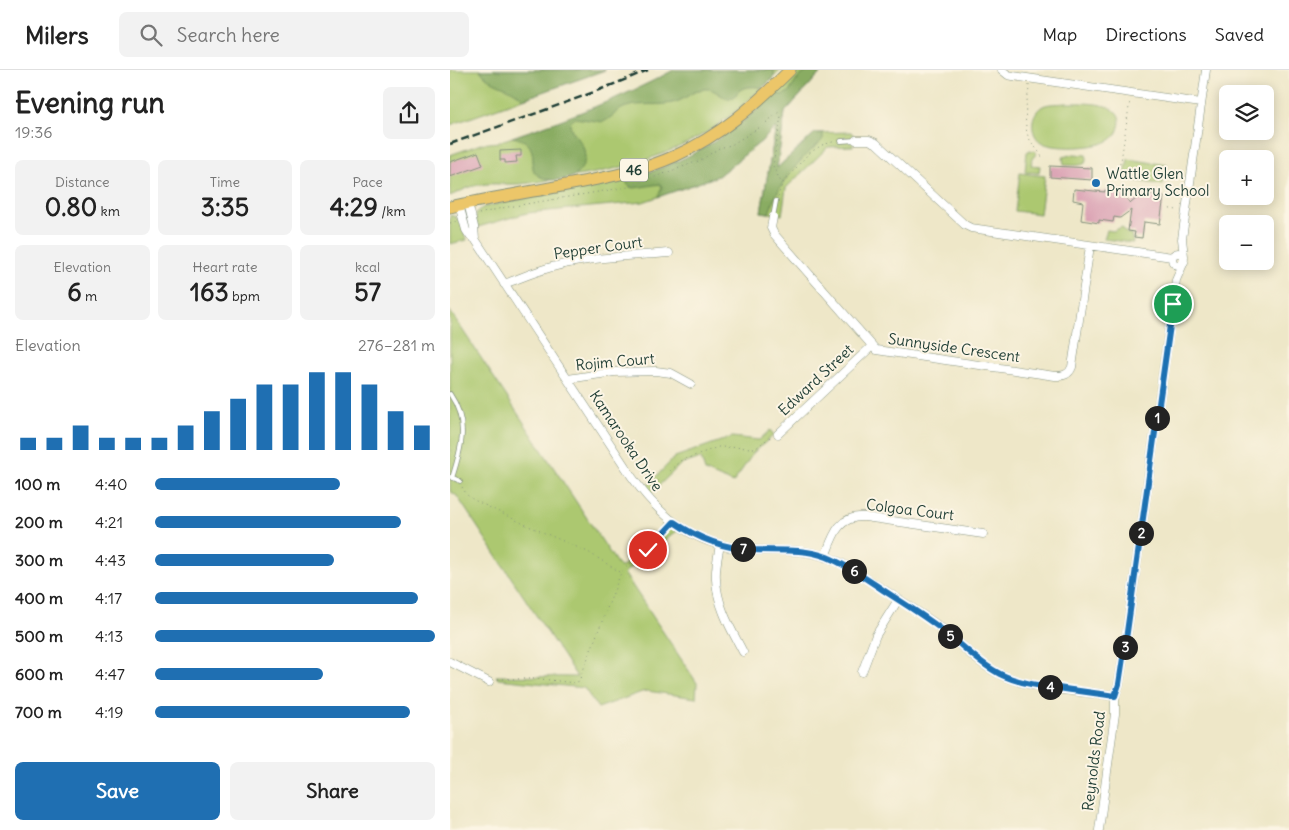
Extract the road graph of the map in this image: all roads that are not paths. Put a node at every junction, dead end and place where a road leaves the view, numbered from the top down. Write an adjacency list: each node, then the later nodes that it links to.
1 (790, 70): 8 (main road, 46)
2 (1002, 70): 4 (street)
3 (1206, 70): 4 (street)
4 (1201, 103): 10 (street)
5 (841, 141): 6 (lane)
6 (856, 141): 11 (street)
7 (776, 201): 9 (lane)
8 (459, 205): 16 (street, Kamarooka Drive)
9 (773, 217): 17 (street, Sunnyside Crescent)
10 (1182, 239): 13 (street); 14 (street)
11 (1090, 246): 13 (street); 17 (street, Sunnyside Crescent)
12 (669, 253): 16 (street, Pepper Court)
13 (1173, 258): 14 (street); 15 (street)
14 (1184, 259): 15 (street)
15 (1176, 280): 32 (street, Reynolds Road)
16 (504, 284): 18 (street, Kamarooka Drive)
17 (872, 346): 21 (street, Edward Street)
18 (568, 379): 19 (street, Rojim Court); 25 (street, Kamarooka Drive)
19 (691, 384)
20 (450, 394): 22 (lane)
21 (778, 433)
22 (451, 477): 23 (lane)
23 (460, 481)
24 (983, 534): 26 (street, Colgoa Court)
25 (720, 545): 26 (street, Kamarooka Drive); 28 (street)
26 (825, 556): 27 (street, Kamarooka Drive)
27 (898, 600): 30 (street); 32 (street, Kamarooka Drive)
28 (743, 652)
29 (450, 662): 31 (street)
30 (862, 672)
31 (489, 682)
32 (1115, 696): 33 (street, Reynolds Road)
33 (1099, 830)

